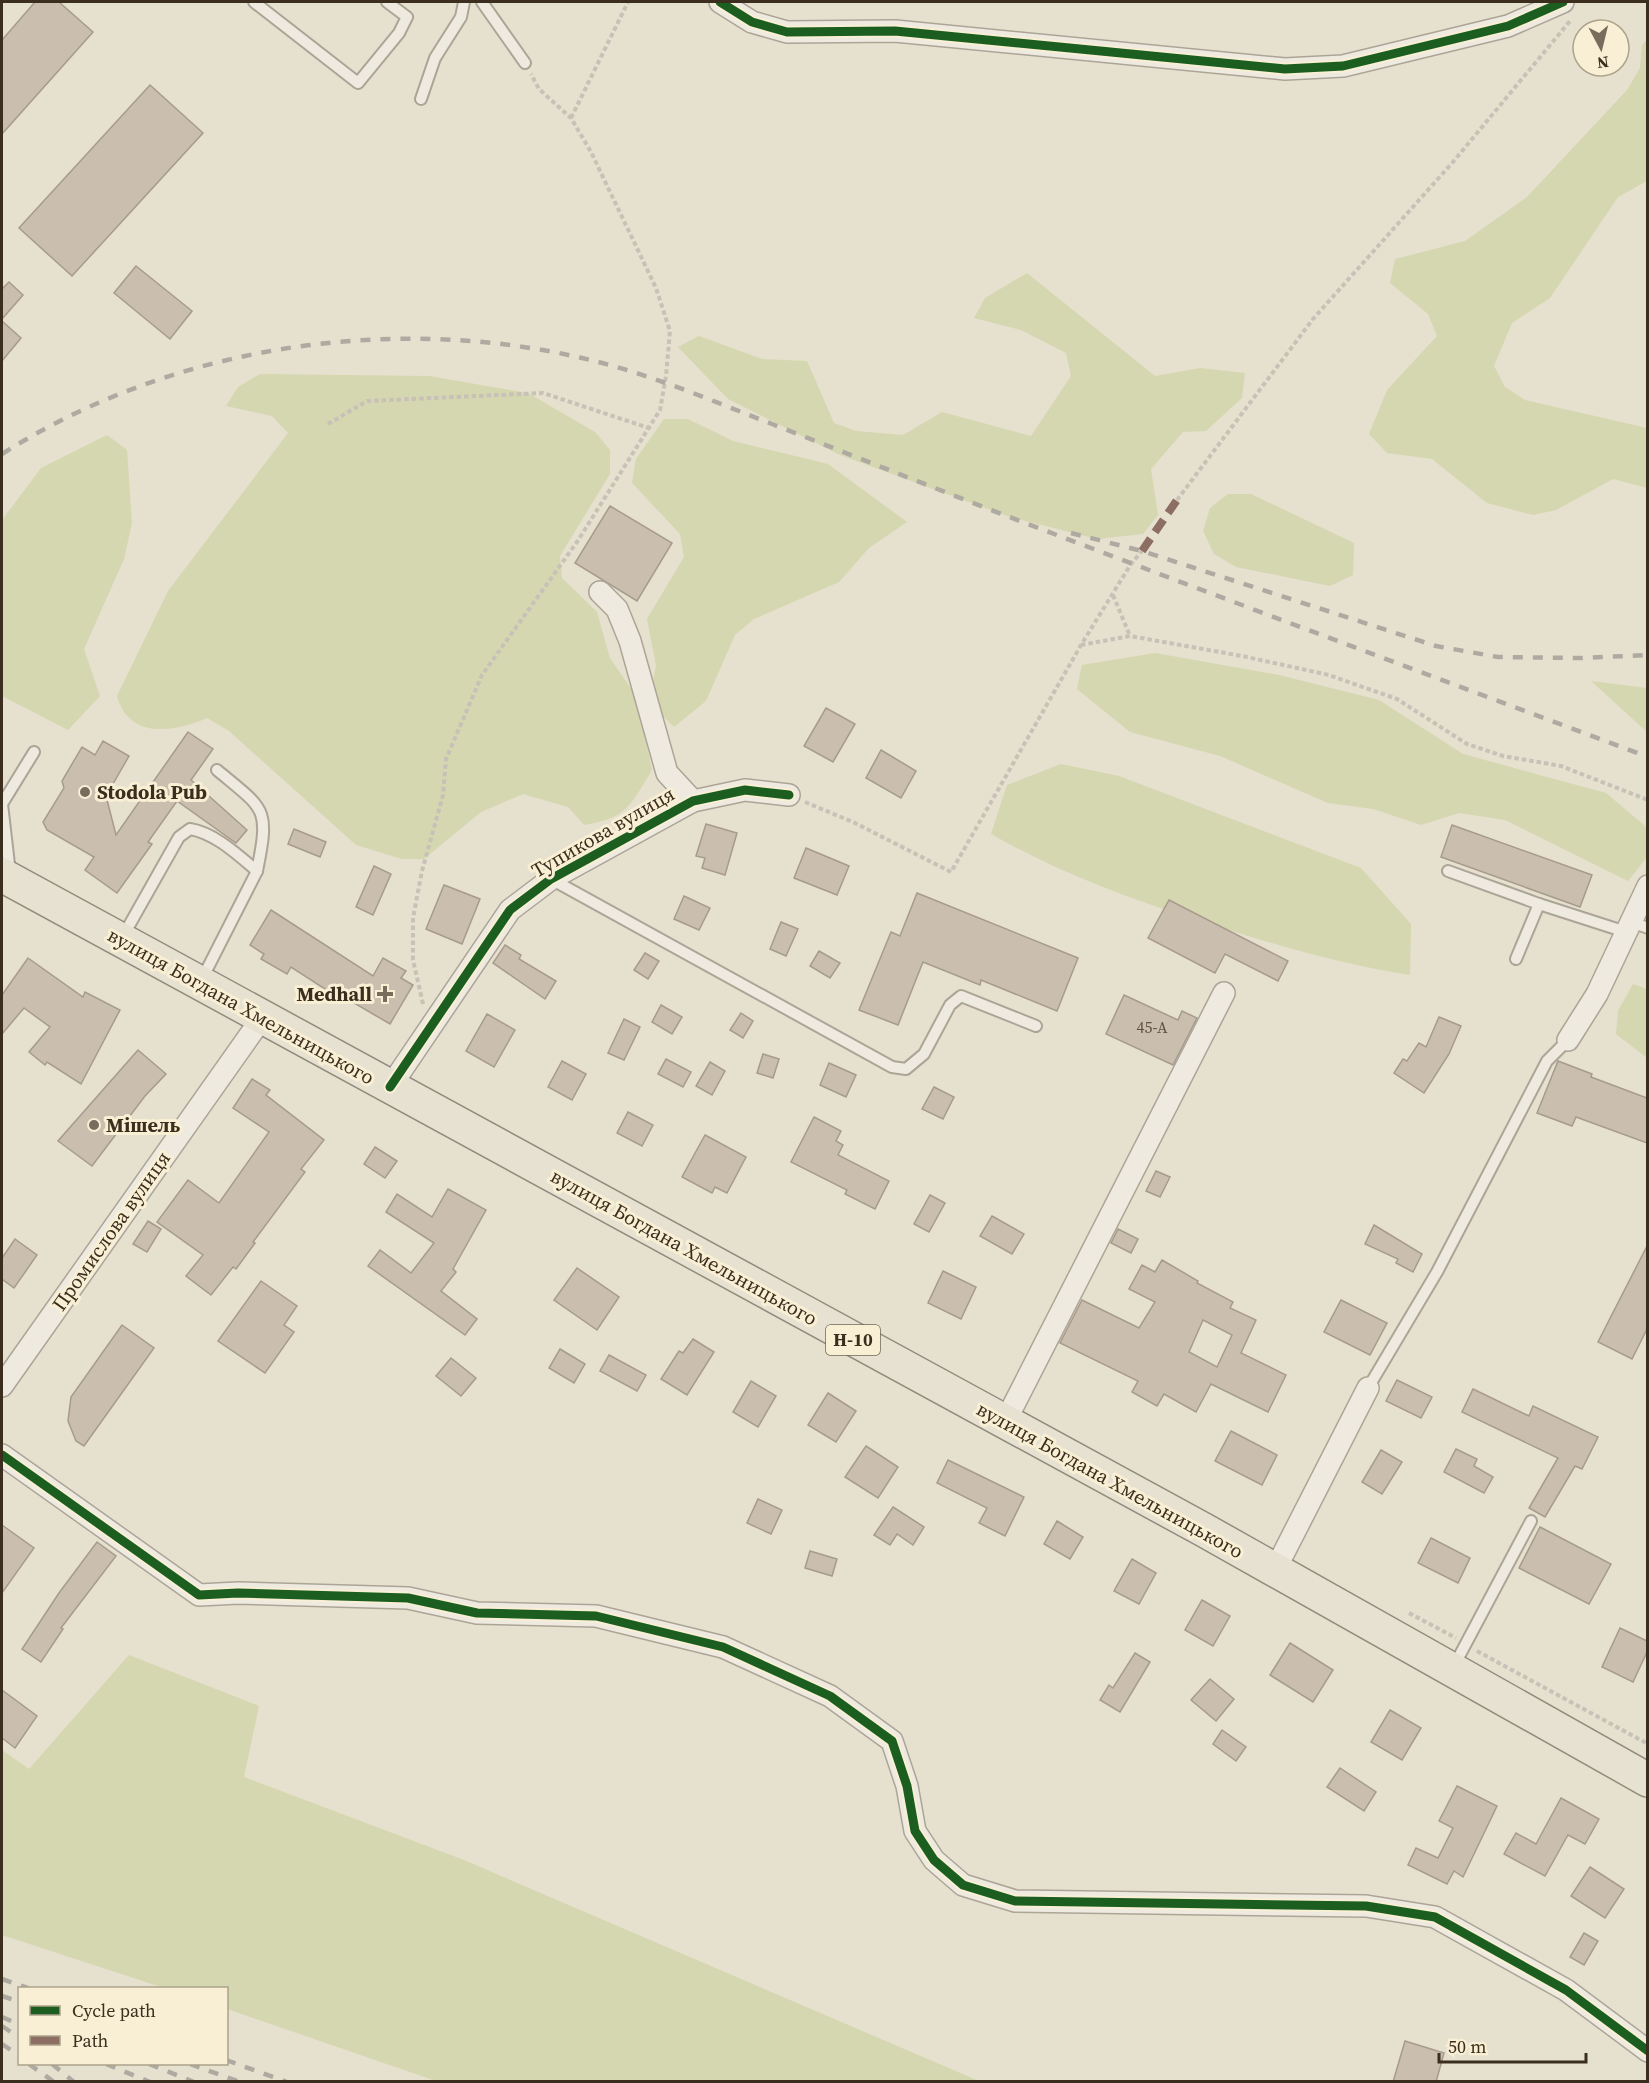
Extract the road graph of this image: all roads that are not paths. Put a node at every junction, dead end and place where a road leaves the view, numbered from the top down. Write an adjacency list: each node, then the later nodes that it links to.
1 (254, 2): 2 (lane)
2 (387, 2)
3 (464, 2): 8 (lane)
4 (482, 2): 7 (lane)
5 (720, 2): 6 (street)
6 (1567, 10)
7 (525, 63)
8 (421, 99)
9 (600, 592): 13 (street)
10 (34, 752): 14 (lane)
11 (217, 770): 15 (lane)
12 (789, 795): 13 (street, Тупикова вулиця)
13 (693, 801): 18 (street, Тупикова вулиця)
14 (2, 804): 17 (lane)
15 (257, 871): 22 (lane); 24 (lane)
16 (1449, 871): 20 (lane)
17 (6, 877): 22 (main road, вулиця Богдана Хмельницького / Н-10)
18 (551, 879): 27 (lane); 29 (street, Тупикова вулиця)
19 (1647, 886): 21 (street)
20 (1539, 904): 21 (lane); 23 (lane)
21 (1635, 928): 28 (street)
22 (121, 940): 24 (main road, вулиця Богдана Хмельницького / Н-10)
23 (1515, 959)
24 (200, 984): 26 (main road, вулиця Богдана Хмельницького / Н-10)
25 (1224, 993): 32 (street)
26 (262, 1018): 29 (main road, вулиця Богдана Хмельницького / Н-10); 30 (street, Промислова вулиця)
27 (1036, 1026)
28 (1568, 1040): 31 (lane)
29 (390, 1087): 32 (main road, вулиця Богдана Хмельницького / Н-10)
30 (3, 1381)
31 (1368, 1388): 35 (street)
32 (1005, 1422): 35 (main road, вулиця Богдана Хмельницького / Н-10)
33 (2, 1455): 38 (street)
34 (1531, 1521): 36 (lane)
35 (1275, 1570): 36 (main road, вулиця Богдана Хмельницького / Н-10)
36 (1453, 1669): 37 (main road, вулиця Богдана Хмельницького / Н-10)
37 (1647, 1780)
38 (1647, 2051)

